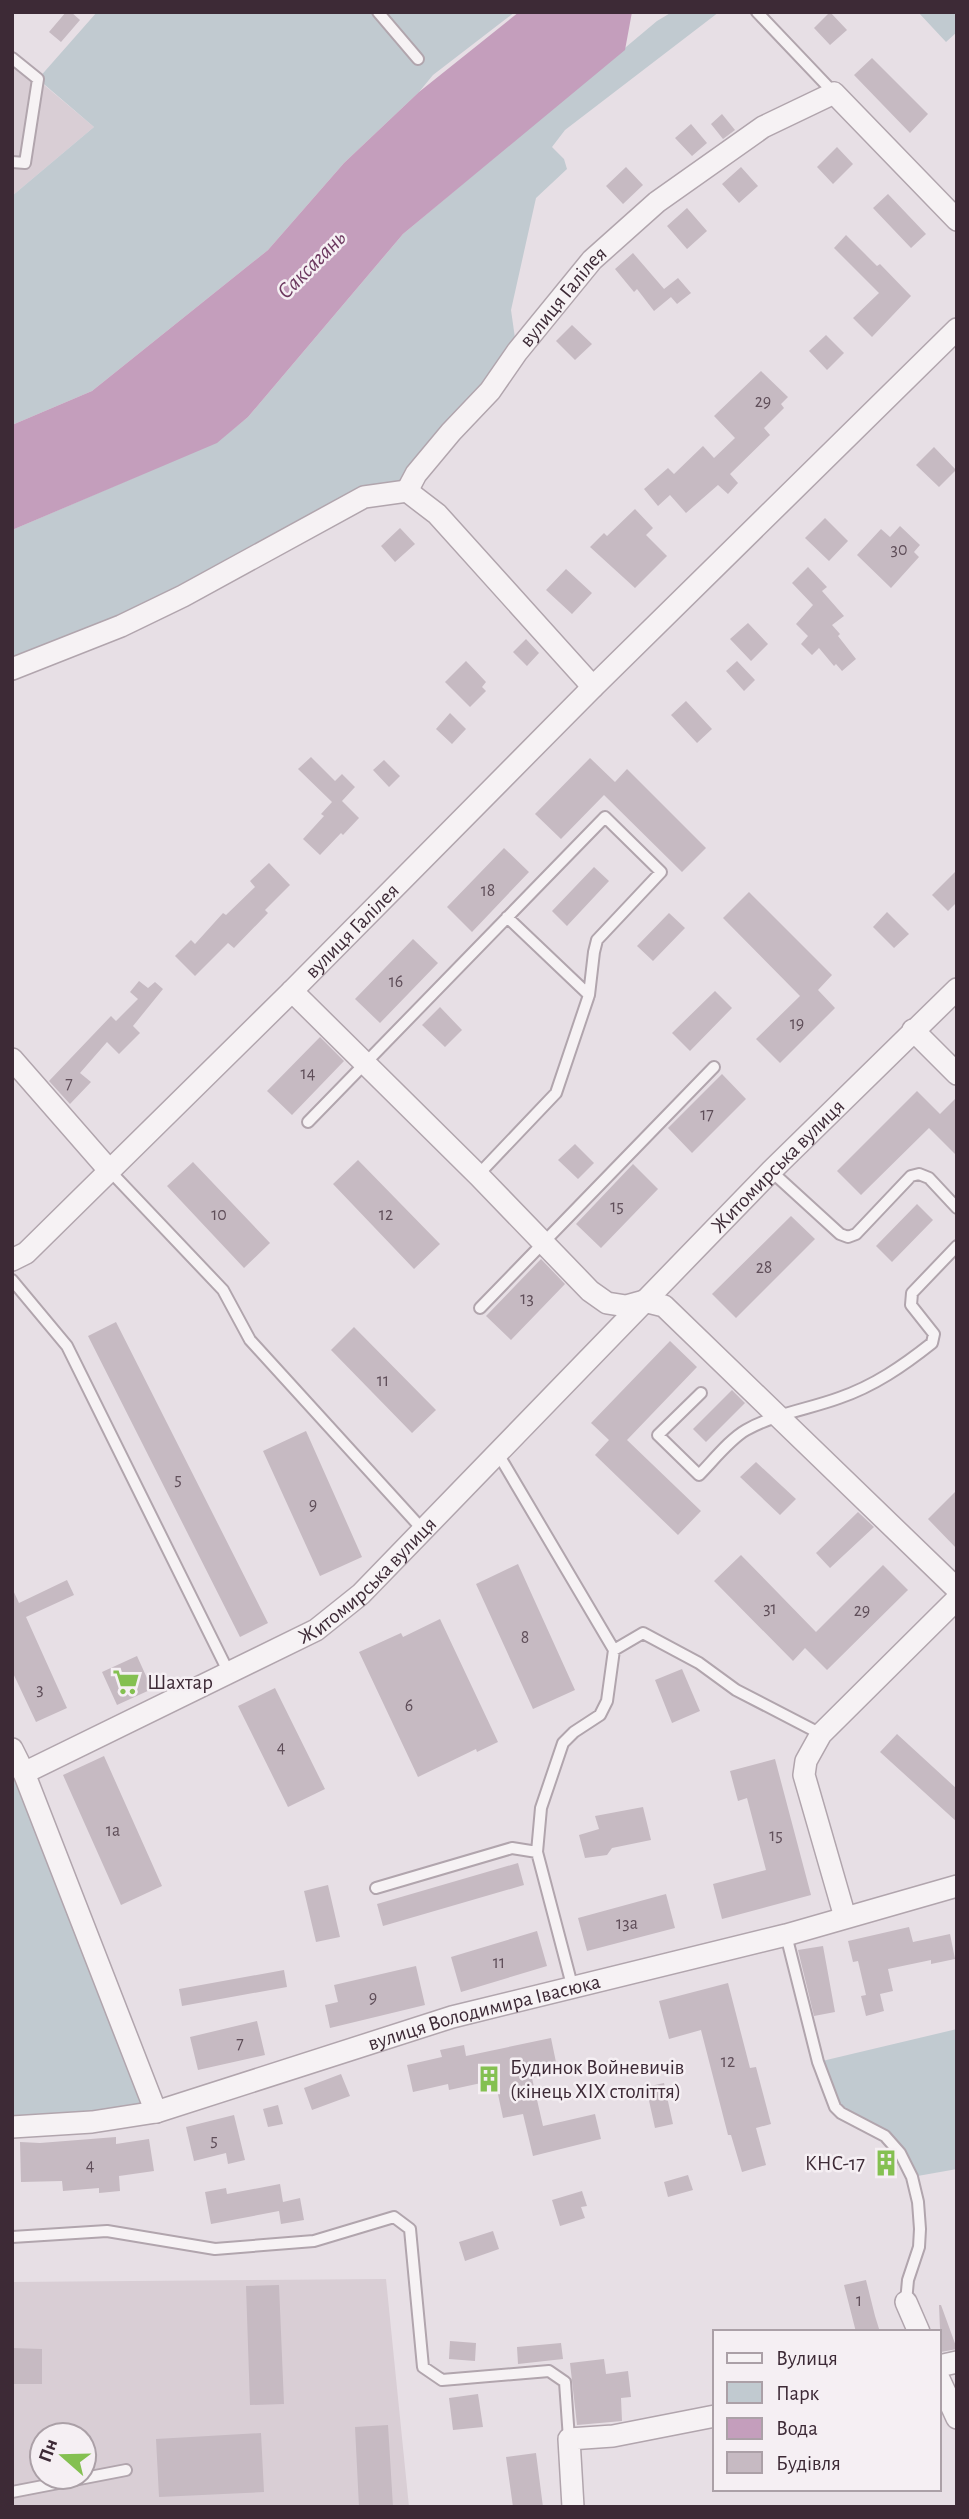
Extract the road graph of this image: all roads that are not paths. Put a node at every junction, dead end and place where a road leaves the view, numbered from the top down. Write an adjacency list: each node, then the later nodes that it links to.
1 (378, 12): 4 (lane)
2 (757, 12): 5 (lane)
3 (12, 58): 6 (lane)
4 (418, 59)
5 (834, 93): 7 (street); 9 (street, вулиця Галілея)
6 (12, 162)
7 (957, 220)
8 (957, 329): 11 (street, вулиця Галілея)
9 (407, 491): 10 (street); 11 (street)
10 (12, 669)
11 (593, 687): 14 (street, вулиця Галілея)
12 (507, 918): 15 (lane); 15 (lane); 18 (lane)
13 (957, 989): 16 (street, Житомирська вулиця)
14 (292, 991): 18 (street); 22 (street, вулиця Галілея)
15 (589, 995): 24 (lane)
16 (913, 1030): 20 (street); 23 (street, Житомирська вулиця)
17 (12, 1059): 22 (street)
18 (365, 1063): 21 (lane); 24 (street)
19 (714, 1067): 26 (lane)
20 (957, 1074)
21 (308, 1122)
22 (109, 1170): 28 (street, вулиця Галілея); 35 (lane)
23 (771, 1171): 25 (lane); 30 (street, Житомирська вулиця)
24 (478, 1175): 26 (street)
25 (957, 1208)
26 (544, 1244): 30 (street); 31 (lane)
27 (957, 1246): 33 (lane)
28 (12, 1260)
29 (12, 1280): 39 (lane)
30 (644, 1301): 33 (street); 34 (street, Житомирська вулиця)
31 (480, 1308)
32 (701, 1393): 33 (lane)
33 (779, 1417): 36 (street)
34 (497, 1452): 35 (street, Житомирська вулиця); 38 (lane)
35 (423, 1530): 39 (street, Житомирська вулиця)
36 (957, 1589)
37 (957, 1599): 40 (street)
38 (614, 1650): 40 (lane); 43 (lane)
39 (229, 1673): 42 (street, Житомирська вулиця)
40 (821, 1734): 46 (street)
41 (12, 1749): 42 (street)
42 (24, 1773): 49 (street)
43 (537, 1852): 45 (lane); 48 (lane)
44 (957, 1886): 46 (street, вулиця Володимира Івасюка)
45 (376, 1888)
46 (845, 1917): 47 (street, вулиця Володимира Івасюка)
47 (786, 1935): 48 (street, вулиця Володимира Івасюка); 52 (lane)
48 (573, 1989): 49 (street, вулиця Володимира Івасюка)
49 (156, 2112): 50 (street, вулиця Володимира Івасюка)
50 (12, 2127)
51 (12, 2237): 57 (lane)
52 (906, 2302): 53 (street)
53 (918, 2330)
54 (941, 2383): 56 (street)
55 (713, 2416): 57 (street)
56 (957, 2418)
57 (569, 2439): 60 (street)
58 (126, 2470): 59 (lane)
59 (12, 2492)
60 (573, 2507)

